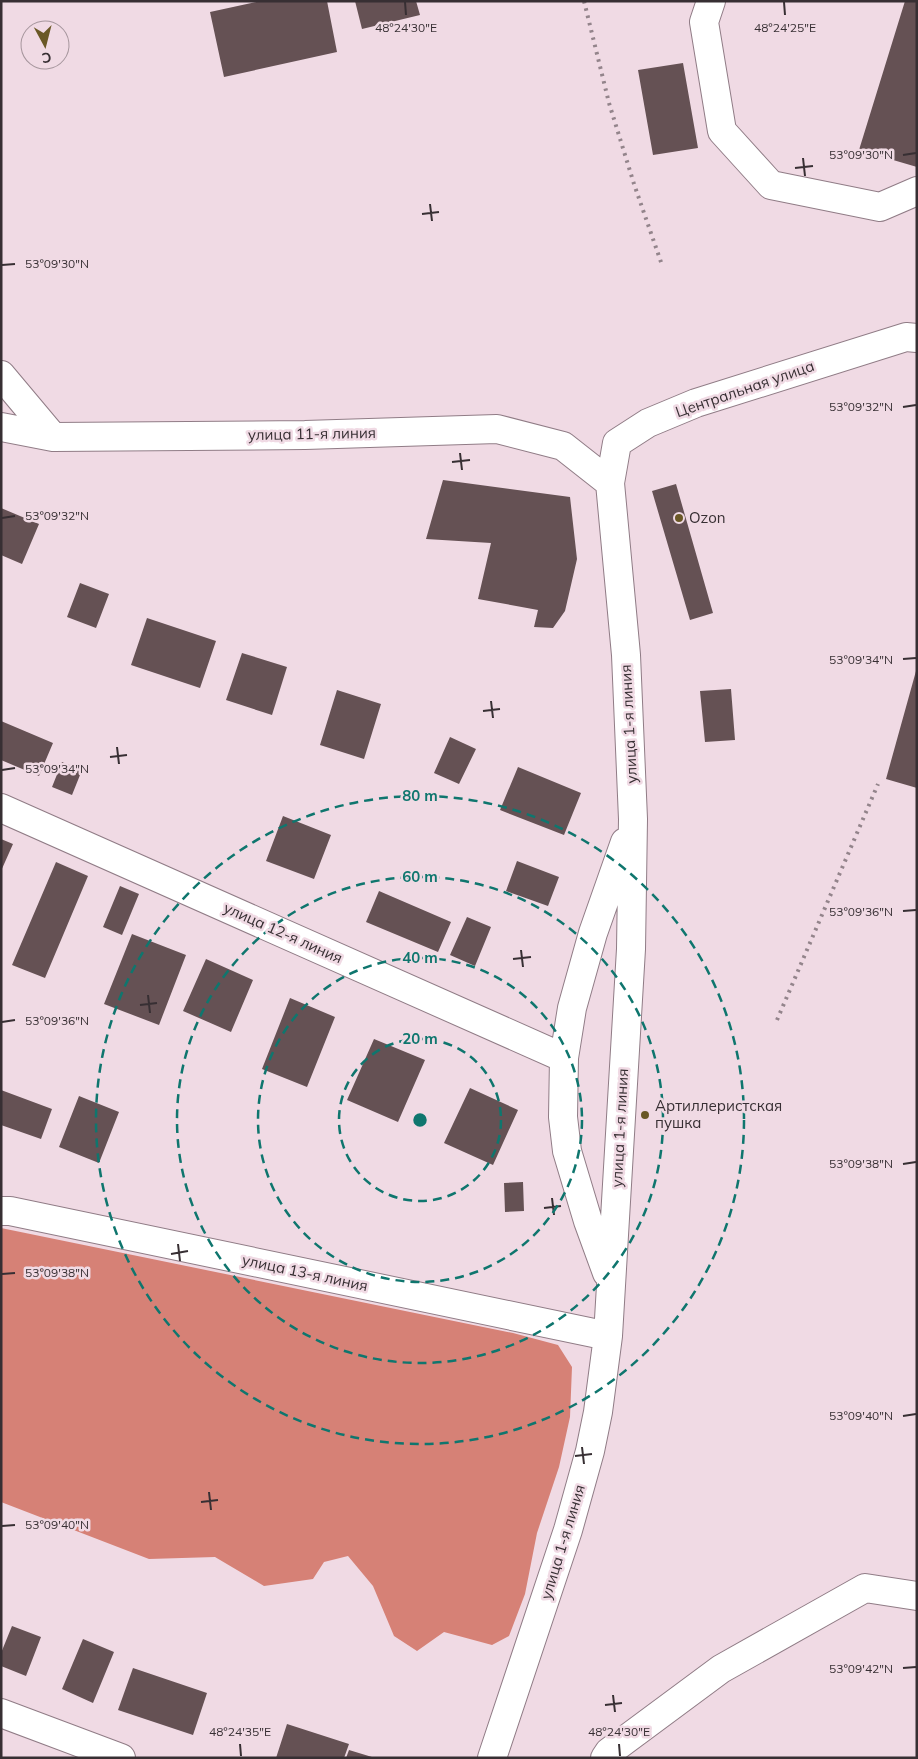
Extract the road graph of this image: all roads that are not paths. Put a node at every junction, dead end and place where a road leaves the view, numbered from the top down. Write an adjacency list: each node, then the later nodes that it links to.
1 (711, 1): 2 (street)
2 (917, 191)
3 (917, 338): 7 (street, Центральная улица)
4 (1, 375): 6 (street)
5 (1, 426): 6 (street, улица 11-я линия)
6 (53, 437): 7 (street, улица 11-я линия)
7 (610, 482): 9 (street, улица 1-я линия)
8 (1, 808): 10 (street, улица 12-я линия)
9 (633, 819): 10 (street); 12 (street, улица 1-я линия)
10 (564, 1058): 12 (street)
11 (1, 1211): 13 (street, улица 13-я линия)
12 (611, 1284): 13 (street, улица 1-я линия)
13 (608, 1336): 17 (street, улица 1-я линия)
14 (917, 1596): 18 (street)
15 (1, 1713): 16 (street)
16 (121, 1758)
17 (492, 1758)
18 (605, 1758)

